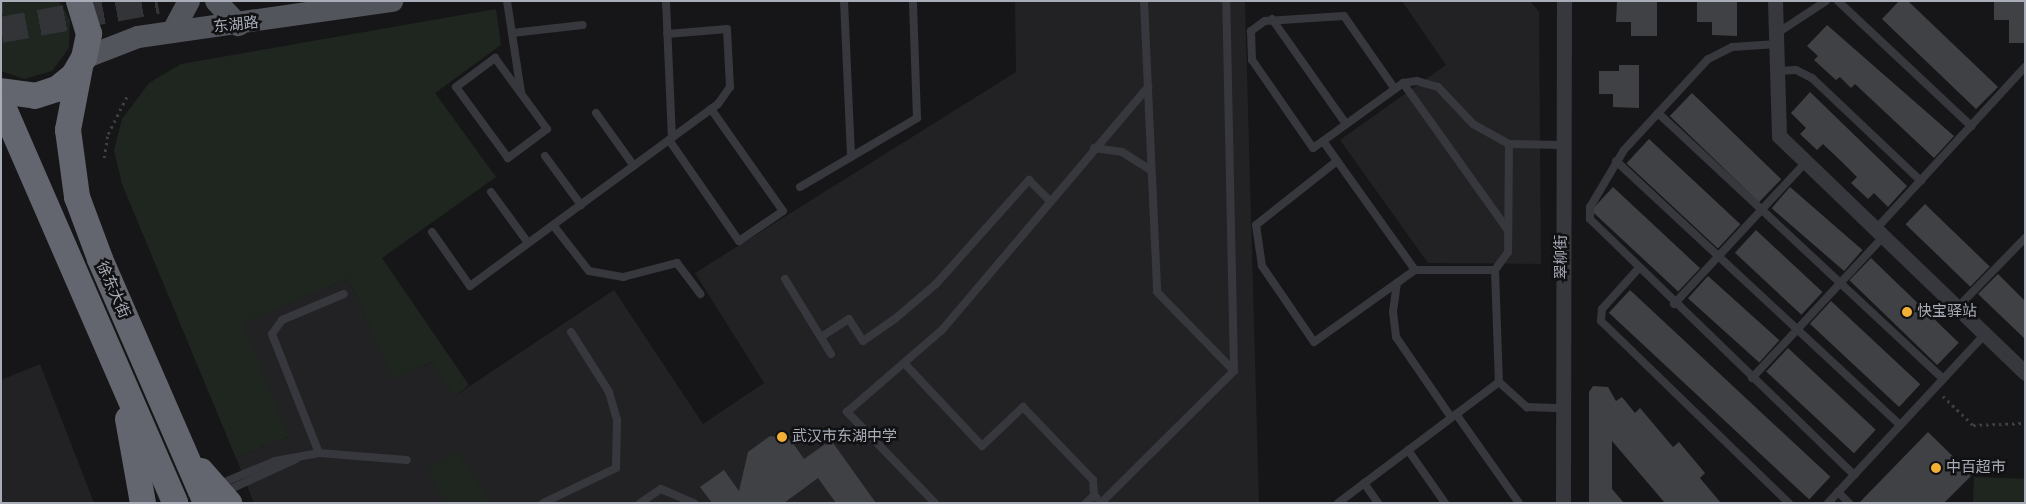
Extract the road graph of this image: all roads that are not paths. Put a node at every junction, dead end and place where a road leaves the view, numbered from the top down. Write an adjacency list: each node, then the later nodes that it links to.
1 (79, 1): 23 (highway, 徐东大街)
2 (189, 1): 19 (main road)
3 (216, 1): 17 (main road)
4 (392, 1): 17 (main road, 东湖路)
5 (507, 1): 20 (lane)
6 (666, 1): 22 (lane)
7 (844, 1): 43 (lane)
8 (913, 1): 43 (lane)
9 (1144, 1): 27 (lane)
10 (1226, 1): 78 (lane)
11 (1775, 1): 21 (street)
12 (1786, 1): 21 (street)
13 (1826, 1): 21 (lane)
14 (1838, 1): 36 (lane)
15 (1561, 4): 40 (street, 翠柳街)
16 (1272, 19): 28 (lane); 35 (lane); 38 (lane)
17 (238, 25): 19 (main road, 东湖路)
18 (583, 25): 20 (lane)
19 (173, 31): 23 (main road, 东湖路)
20 (512, 33): 30 (lane)
21 (1779, 33): 25 (street); 34 (lane)
22 (667, 34): 32 (lane); 37 (lane)
23 (82, 63): 29 (highway); 94 (highway, 徐东大街)
24 (2025, 68): 36 (lane)
25 (1777, 70): 46 (street); 49 (lane)
26 (1403, 83): 28 (lane); 39 (lane); 56 (lane)
27 (1148, 87): 41 (lane); 48 (lane)
28 (1394, 90): 35 (lane)
29 (1, 91)
30 (521, 94): 30 (lane)
31 (1, 102): 83 (highway, 徐东大街)
32 (711, 109): 37 (lane); 37 (lane)
33 (596, 113): 47 (lane)
34 (1658, 113): 44 (lane); 54 (lane)
35 (1346, 124): 38 (lane)
36 (1970, 126): 49 (lane)
37 (670, 139): 47 (lane)
38 (1323, 141): 45 (lane)
39 (1510, 144): 40 (lane); 56 (lane)
40 (1562, 145): 84 (street, 翠柳街)
41 (1094, 148): 48 (lane); 52 (lane)
42 (545, 156): 53 (lane)
43 (851, 156): 50 (lane)
44 (1616, 161): 61 (lane); 62 (lane)
45 (1337, 162): 63 (lane); 66 (lane)
46 (1805, 163): 54 (lane); 58 (street)
47 (634, 166): 53 (lane)
48 (1151, 170): 78 (lane)
49 (1921, 181): 58 (lane)
50 (800, 187)
51 (491, 192): 60 (lane)
52 (1049, 200): 75 (lane); 77 (lane)
53 (581, 205): 55 (lane)
54 (1762, 210): 61 (lane); 67 (lane)
55 (552, 225): 60 (lane); 69 (lane)
56 (1508, 230): 64 (lane)
57 (432, 232): 60 (lane)
58 (1879, 233): 67 (lane); 71 (street)
59 (2025, 238): 71 (lane)
60 (528, 243)
61 (1718, 256): 70 (lane); 72 (lane)
62 (1638, 269): 70 (lane); 108 (lane)
63 (1415, 270): 64 (lane); 66 (lane)
64 (1495, 270): 82 (lane)
65 (784, 280): 75 (lane)
66 (1397, 283): 85 (lane)
67 (1840, 283): 72 (lane); 81 (lane)
68 (344, 294): 88 (lane)
69 (700, 294)
70 (1674, 304): 80 (lane)
71 (1957, 308): 74 (street)
72 (1797, 330): 80 (lane); 86 (lane)
73 (571, 332): 97 (lane)
74 (1984, 335): 79 (street); 81 (lane)
75 (821, 338): 76 (lane)
76 (831, 354)
77 (904, 363): 93 (lane); 100 (lane)
78 (1234, 371): 102 (lane)
79 (2025, 373)
80 (1752, 378): 90 (lane)
81 (1943, 379): 86 (lane)
82 (1499, 382): 84 (lane); 85 (lane)
83 (124, 389): 95 (highway); 96 (highway, 徐东大街)
84 (1563, 408): 107 (street, 翠柳街)
85 (1453, 416): 87 (lane); 106 (lane)
86 (1900, 425): 90 (lane)
87 (1408, 450): 91 (lane); 105 (lane)
88 (320, 453): 89 (lane); 94 (lane)
89 (407, 460)
90 (1854, 475): 92 (lane)
91 (1364, 483): 103 (lane); 104 (lane)
92 (1838, 492): 109 (lane); 110 (lane)
93 (1094, 495): 101 (lane); 102 (lane)
94 (217, 496)
95 (143, 503)
96 (175, 503)
97 (543, 503)
98 (640, 503): 99 (lane)
99 (694, 503)
100 (935, 503)
101 (1086, 503)
102 (1102, 503)
103 (1338, 503)
104 (1378, 503)
105 (1445, 503)
106 (1519, 503)
107 (1563, 503)
108 (1789, 503)
109 (1828, 503)
110 (1849, 503)

